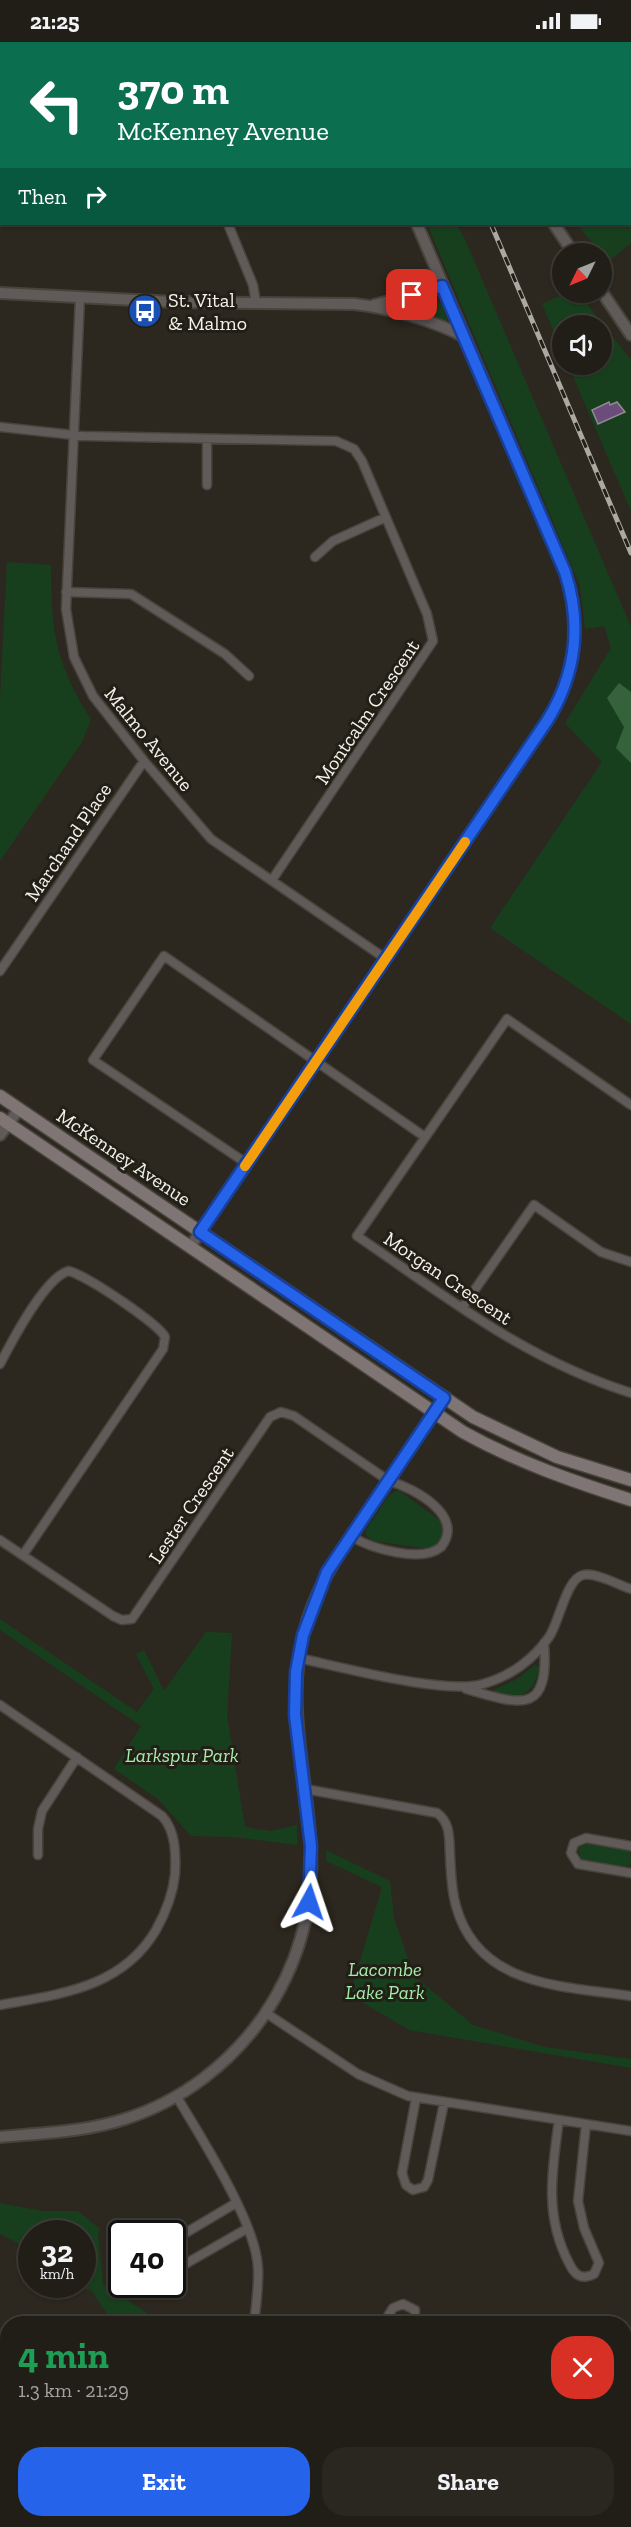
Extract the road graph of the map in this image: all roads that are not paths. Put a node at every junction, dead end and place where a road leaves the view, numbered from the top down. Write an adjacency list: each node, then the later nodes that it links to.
1 (228, 225): 8 (street)
2 (417, 225): 5 (street)
3 (555, 225): 4 (street)
4 (567, 243)
5 (442, 286): 10 (street); 12 (street)
6 (0, 293): 7 (street)
7 (80, 297): 8 (street); 14 (street, Malmo Avenue)
8 (256, 303): 10 (street)
9 (609, 303): 11 (street)
10 (371, 306): 12 (street)
11 (631, 335)
12 (465, 338): 23 (street)
13 (0, 427): 14 (street, Montcalm Crescent)
14 (72, 434): 15 (street, Montcalm Crescent); 19 (street, Malmo Avenue)
15 (207, 440): 16 (street); 17 (street, Montcalm Crescent)
16 (207, 485)
17 (384, 518): 18 (street); 22 (street, Montcalm Crescent)
18 (315, 557)
19 (66, 592): 20 (street); 21 (street, Malmo Avenue)
20 (249, 676)
21 (144, 761): 22 (street, Malmo Avenue); 24 (street, Marchand Place)
22 (272, 880): 23 (street, Malmo Avenue)
23 (386, 959): 25 (street)
24 (0, 971)
25 (316, 1063): 31 (street); 32 (street); 32 (street)
26 (0, 1096): 28 (main road, McKenney Avenue)
27 (631, 1106): 31 (street, Morgan Crescent)
28 (19, 1109): 29 (street); 33 (main road, McKenney Avenue)
29 (4, 1121): 30 (street); 34 (main road, McKenney Avenue)
30 (0, 1135)
31 (425, 1137): 36 (street, Morgan Crescent)
32 (246, 1163): 33 (street)
33 (200, 1232): 34 (street); 39 (main road, McKenney Avenue)
34 (190, 1247): 40 (main road, McKenney Avenue)
35 (631, 1262): 36 (street)
36 (462, 1308): 38 (street, Morgan Crescent)
37 (0, 1364): 46 (street)
38 (631, 1393)
39 (444, 1398): 40 (street); 41 (main road, McKenney Avenue)
40 (434, 1413): 42 (street); 43 (main road, McKenney Avenue)
41 (631, 1480)
42 (389, 1481): 44 (street); 44 (street); 46 (street, Lester Crescent)
43 (631, 1500)
44 (351, 1536): 49 (street)
45 (0, 1540): 46 (street, Lester Crescent)
46 (23, 1555)
47 (631, 1588): 48 (street)
48 (544, 1643): 50 (street); 50 (street)
49 (298, 1658): 50 (street); 53 (street)
50 (460, 1688)
51 (0, 1705): 52 (street)
52 (76, 1757): 55 (street); 58 (street)
53 (305, 1788): 57 (street); 59 (street)
54 (631, 1846): 56 (street)
55 (38, 1855)
56 (631, 1873)
57 (631, 1996)
58 (0, 2005)
59 (266, 2013): 60 (street); 61 (street)
60 (177, 2097): 66 (street); 67 (street)
61 (416, 2098): 62 (street); 62 (street)
62 (444, 2103): 63 (street)
63 (559, 2120): 64 (street); 64 (street)
64 (586, 2124): 65 (street)
65 (631, 2131)
66 (0, 2137)
67 (236, 2203): 68 (street); 69 (street)
68 (248, 2228): 70 (street); 71 (street)
69 (186, 2233)
70 (186, 2263)
71 (255, 2316)
72 (388, 2316): 73 (street)
73 (415, 2316)

